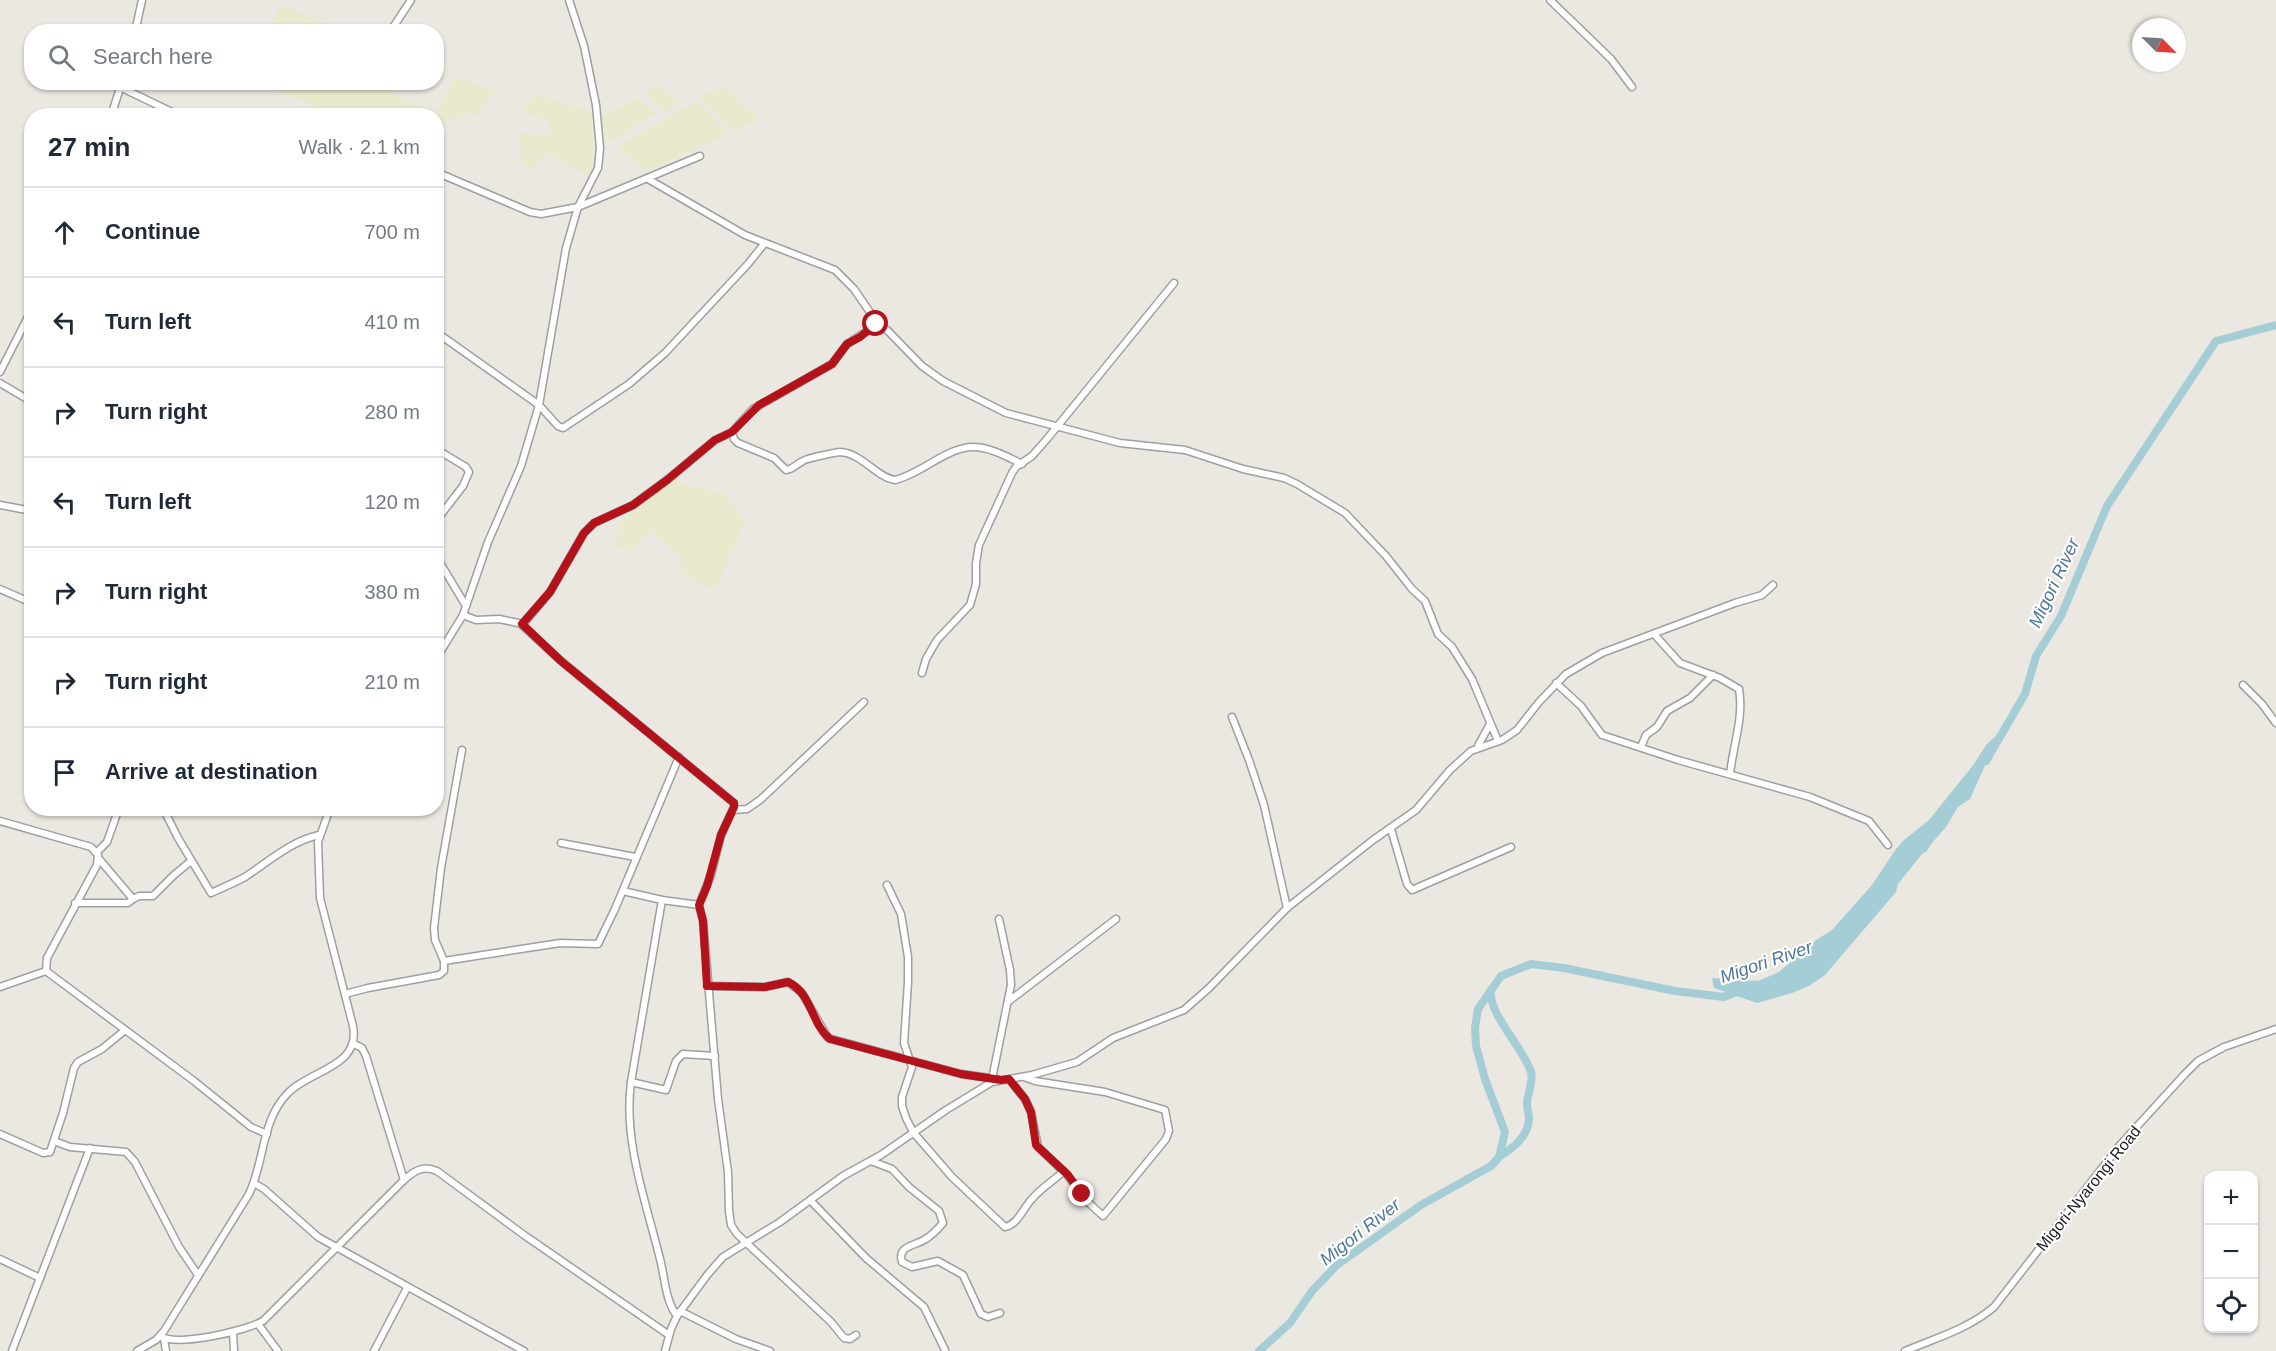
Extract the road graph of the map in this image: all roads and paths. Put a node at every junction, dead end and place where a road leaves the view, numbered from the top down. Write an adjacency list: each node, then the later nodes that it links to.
1 (142, 0): 5 (street)
2 (411, 0): 6 (street)
3 (570, 0): 15 (street)
4 (1550, 0): 7 (street)
5 (137, 24)
6 (395, 24)
7 (1632, 87)
8 (119, 90): 10 (street)
9 (130, 90): 11 (street)
10 (114, 108)
11 (165, 108)
12 (700, 156): 14 (street)
13 (444, 175): 15 (street)
14 (648, 179): 15 (street); 16 (street)
15 (578, 207): 24 (street)
16 (764, 244): 18 (street); 24 (street)
17 (1174, 284): 25 (street)
18 (878, 324): 25 (street); 26 (street)
19 (24, 325): 21 (street)
20 (444, 338): 24 (street)
21 (0, 372)
22 (0, 383): 23 (street)
23 (24, 397)
24 (539, 405): 36 (street)
25 (1057, 427): 28 (street); 48 (street)
26 (732, 432): 28 (street); 38 (street)
27 (444, 455): 30 (street)
28 (1022, 464): 41 (street)
29 (0, 505): 31 (street)
30 (444, 507)
31 (24, 510)
32 (444, 569): 36 (street)
33 (1773, 585): 39 (street)
34 (0, 589): 35 (street)
35 (24, 600)
36 (466, 606): 37 (street)
37 (463, 615): 38 (street); 40 (street)
38 (522, 624): 53 (street)
39 (1654, 634): 42 (street); 43 (street)
40 (444, 646)
41 (922, 673)
42 (1713, 675): 51 (street); 54 (street)
43 (1556, 683): 49 (street); 51 (street)
44 (2243, 686): 47 (street)
45 (864, 702): 55 (street)
46 (1232, 717): 74 (street)
47 (2276, 723)
48 (1490, 724): 49 (street); 50 (street)
49 (1498, 741): 50 (street)
50 (1478, 747): 60 (street)
51 (1641, 747): 54 (street)
52 (462, 750): 77 (street)
53 (679, 757): 55 (street); 66 (street)
54 (1730, 774): 63 (street)
55 (733, 810): 73 (street)
56 (116, 816): 65 (street)
57 (167, 816): 67 (street)
58 (327, 816): 61 (street)
59 (0, 820): 65 (street)
60 (1391, 829): 64 (street); 74 (street)
61 (319, 835): 67 (street); 81 (street)
62 (561, 843): 66 (street)
63 (1888, 845)
64 (1511, 847)
65 (98, 856): 70 (street); 72 (street)
66 (635, 857): 69 (street)
67 (191, 861): 70 (street)
68 (887, 885): 87 (street)
69 (622, 891): 71 (street); 77 (street)
70 (133, 899): 72 (street)
71 (662, 900): 73 (street); 92 (street)
72 (75, 903): 78 (street)
73 (699, 905): 79 (street)
74 (1287, 908): 88 (street)
75 (999, 919): 82 (street)
76 (1116, 919): 82 (street)
77 (444, 961): 81 (street)
78 (46, 970): 80 (street); 84 (street)
79 (707, 986): 86 (street); 87 (street)
80 (0, 987)
81 (345, 994): 85 (street)
82 (1009, 1001): 89 (street)
83 (2276, 1029): 126 (street, Migori-Nyarongi Road)
84 (124, 1030): 95 (street); 96 (street)
85 (354, 1044): 95 (street); 100 (street)
86 (715, 1056): 92 (street); 103 (street)
87 (910, 1060): 89 (street); 93 (street)
88 (1023, 1077): 90 (street); 99 (street)
89 (992, 1079): 91 (street)
90 (1009, 1079): 91 (street); 99 (street)
91 (1001, 1080): 93 (street)
92 (631, 1082): 110 (street)
93 (913, 1132): 98 (street); 99 (street)
94 (0, 1134): 96 (street)
95 (267, 1134): 101 (street)
96 (54, 1141): 97 (street)
97 (90, 1149): 106 (street); 107 (street)
98 (871, 1161): 102 (street); 109 (street)
99 (1064, 1171)
100 (404, 1180): 104 (street); 113 (street)
101 (254, 1183): 104 (street); 106 (street)
102 (810, 1200): 103 (street); 116 (street)
103 (746, 1242): 110 (street); 114 (street)
104 (338, 1248): 108 (street); 111 (street)
105 (0, 1259): 107 (street)
106 (198, 1275): 115 (street)
107 (40, 1278): 117 (street)
108 (407, 1288): 122 (street); 123 (street)
109 (1000, 1313)
110 (679, 1314): 113 (street); 125 (street)
111 (258, 1324): 112 (street); 121 (street)
112 (233, 1332): 115 (street); 120 (street)
113 (669, 1335): 124 (street)
114 (856, 1335)
115 (162, 1337): 118 (street); 119 (street)
116 (945, 1350)
117 (12, 1351)
118 (137, 1351)
119 (166, 1351)
120 (234, 1351)
121 (278, 1351)
122 (374, 1351)
123 (524, 1351)
124 (665, 1351)
125 (770, 1351)
126 (1905, 1351)

